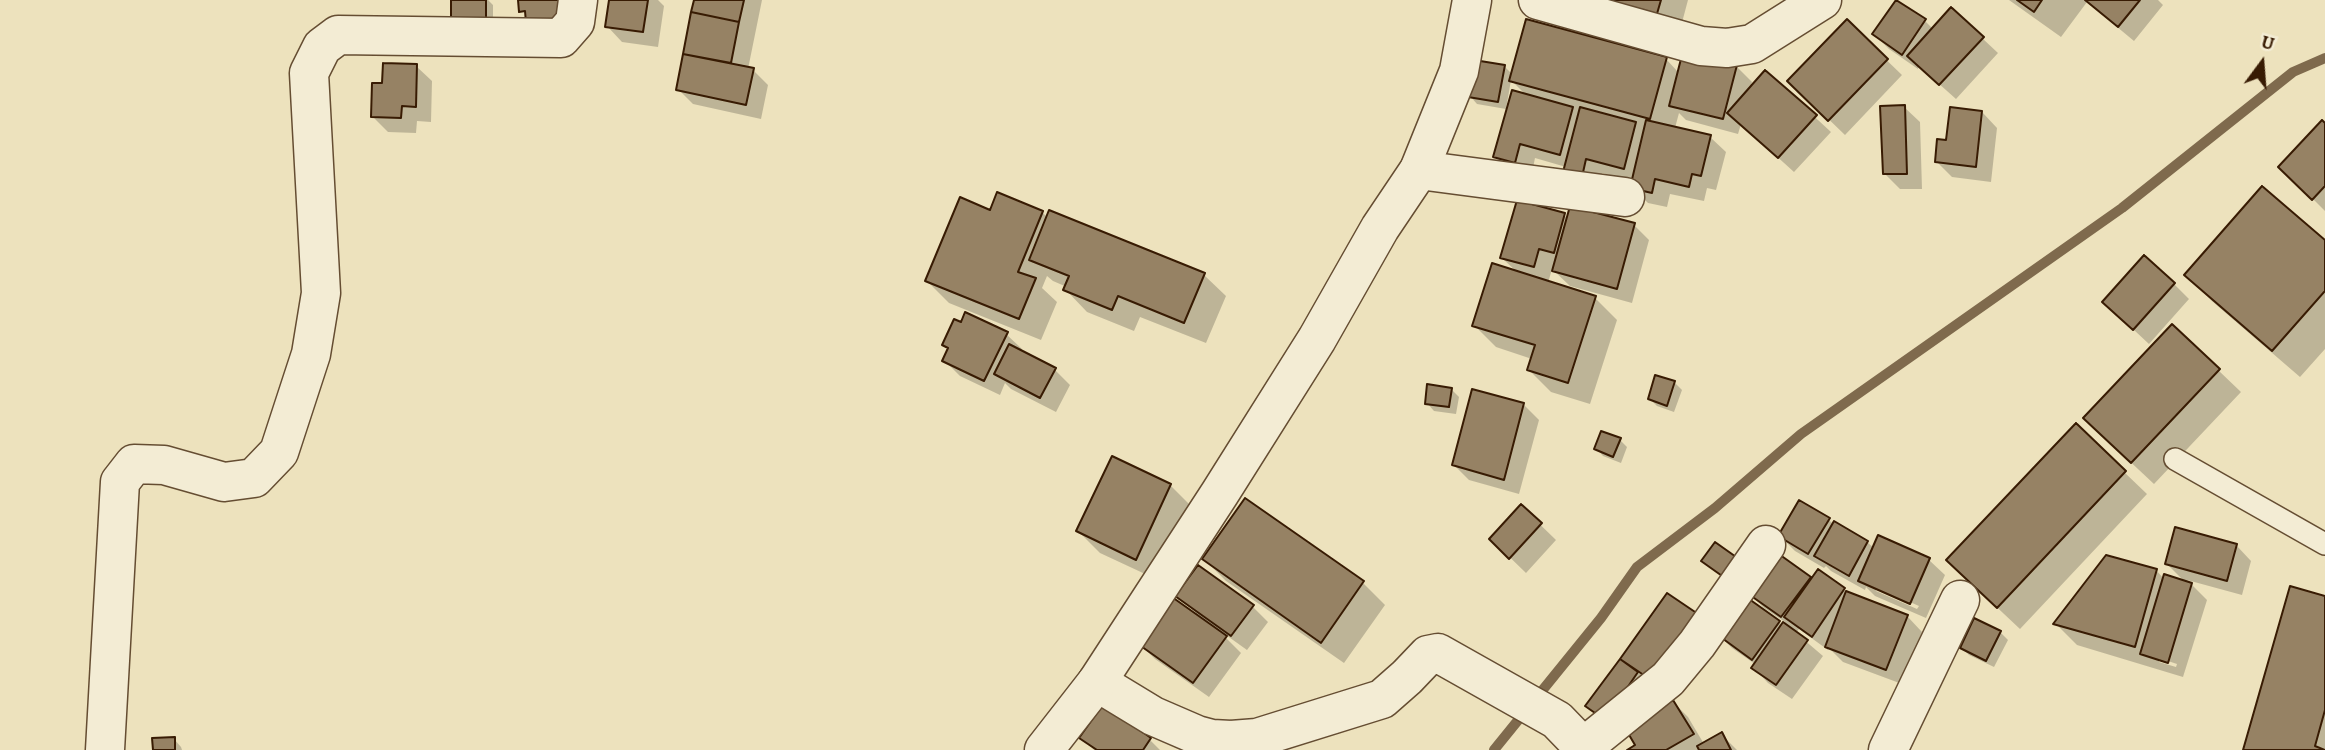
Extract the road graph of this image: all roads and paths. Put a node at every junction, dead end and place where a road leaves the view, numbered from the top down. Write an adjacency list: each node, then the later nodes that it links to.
1 (578, 0): 13 (street)
2 (1472, 0): 5 (street)
3 (1538, 0): 4 (street)
4 (1822, 0)
5 (1419, 170): 6 (street); 11 (street)
6 (1625, 197)
7 (2175, 459): 8 (lane)
8 (2325, 544)
9 (1766, 545): 12 (street)
10 (1960, 600): 15 (street)
11 (1097, 682): 12 (street); 14 (street)
12 (1583, 749)
13 (105, 750)
14 (1044, 750)
15 (1888, 750)

